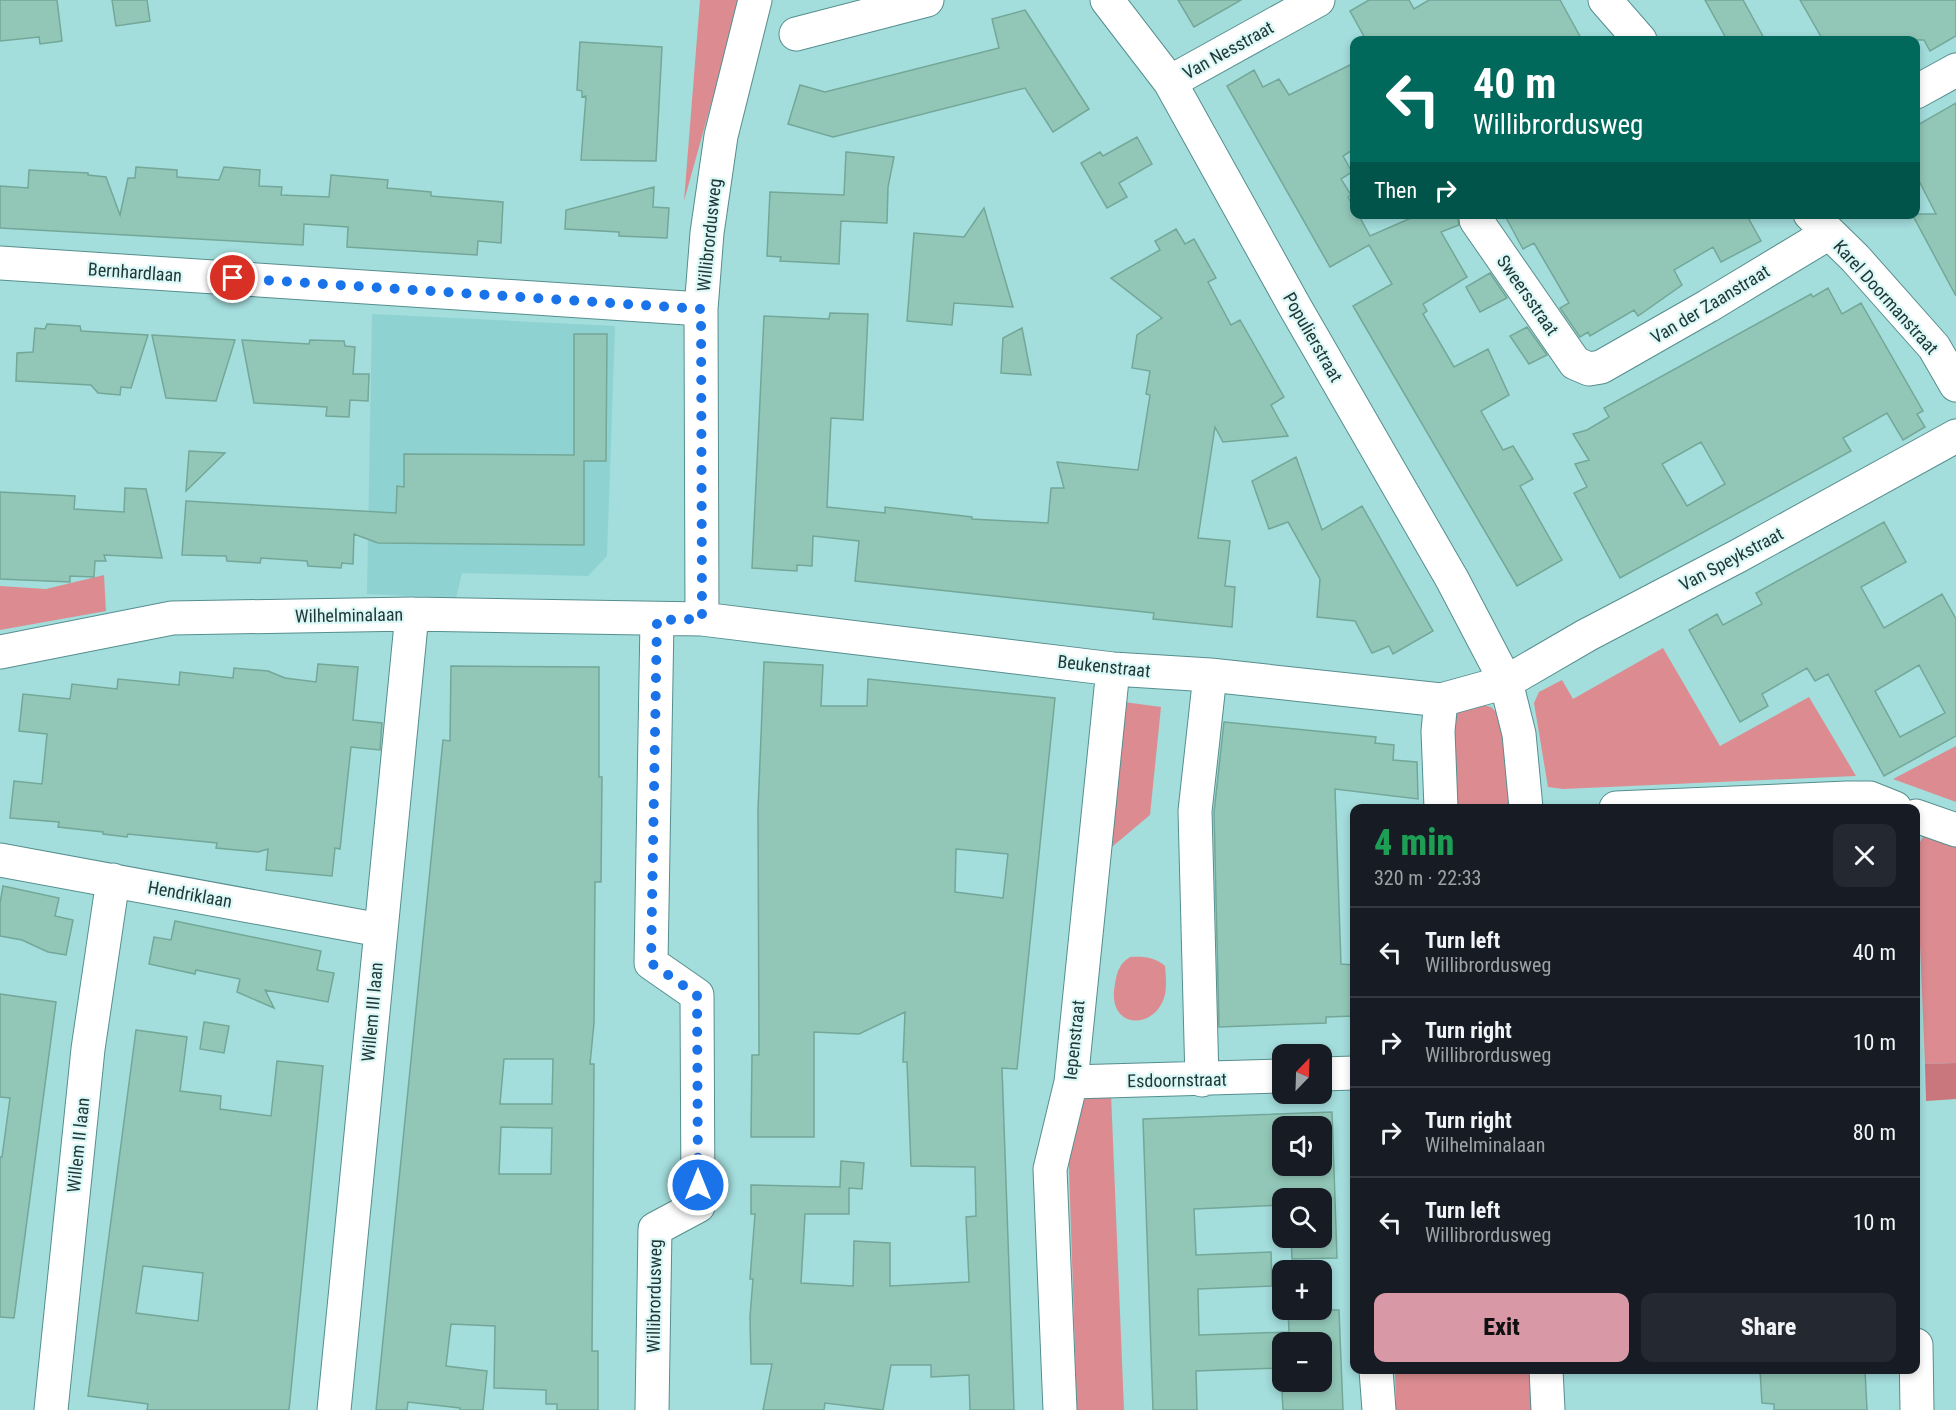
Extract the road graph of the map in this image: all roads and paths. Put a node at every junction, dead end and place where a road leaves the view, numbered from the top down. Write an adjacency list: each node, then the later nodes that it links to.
1 (755, 0): 14 (street, Willibrordusweg)
2 (927, 0): 6 (street)
3 (1107, 0): 9 (street, Populierstraat)
4 (1318, 0): 9 (street, Van Nesstraat)
5 (1615, 3): 7 (street)
6 (796, 34)
7 (1637, 36)
8 (1956, 70): 10 (street)
9 (1170, 82): 25 (street, Populierstraat)
10 (1920, 90)
11 (1476, 219): 16 (street, Sweersstraat)
12 (1819, 224): 15 (street, Karel Doormanstraat); 16 (street, Van der Zaanstraat)
13 (0, 263): 14 (street, Bernhardlaan)
14 (701, 309): 20 (street, Willibrordusweg)
15 (1945, 341): 17 (street, Karel Doormanstraat)
16 (1589, 369)
17 (1956, 385)
18 (1956, 436): 25 (street, Van Speykstraat)
19 (412, 614): 21 (street, Wilhelminalaan); 22 (street, Wilhelminalaan); 35 (street, Willem III laan)
20 (702, 619): 21 (street, Wilhelminalaan); 23 (street, Beukenstraat)
21 (657, 620): 46 (street, Willibrordusweg)
22 (0, 652)
23 (1113, 669): 24 (street, Beukenstraat); 40 (street, Iepenstraat)
24 (1210, 675): 26 (street, Beukenstraat); 39 (street)
25 (1506, 682): 26 (street, Beukenstraat); 28 (street, Populierstraat)
26 (1441, 700): 27 (street)
27 (1441, 804)
28 (1526, 804)
29 (1708, 804): 30 (street)
30 (1884, 804)
31 (1920, 817): 32 (street)
32 (1956, 830)
33 (0, 860): 34 (street, Hendriklaan)
34 (113, 880): 35 (street, Hendriklaan); 44 (street, Willem II laan)
35 (380, 930): 45 (street, Willem III laan)
36 (1350, 1072): 37 (street)
37 (1332, 1073)
38 (1272, 1076): 39 (street, Esdoornstraat)
39 (1202, 1080): 40 (street, Esdoornstraat)
40 (1071, 1082): 47 (street, Iepenstraat)
41 (1376, 1374): 48 (street)
42 (1546, 1374): 49 (street)
43 (1916, 1374): 50 (street)
44 (51, 1410)
45 (334, 1410)
46 (652, 1410)
47 (1060, 1410)
48 (1379, 1410)
49 (1548, 1410)
50 (1917, 1410)

